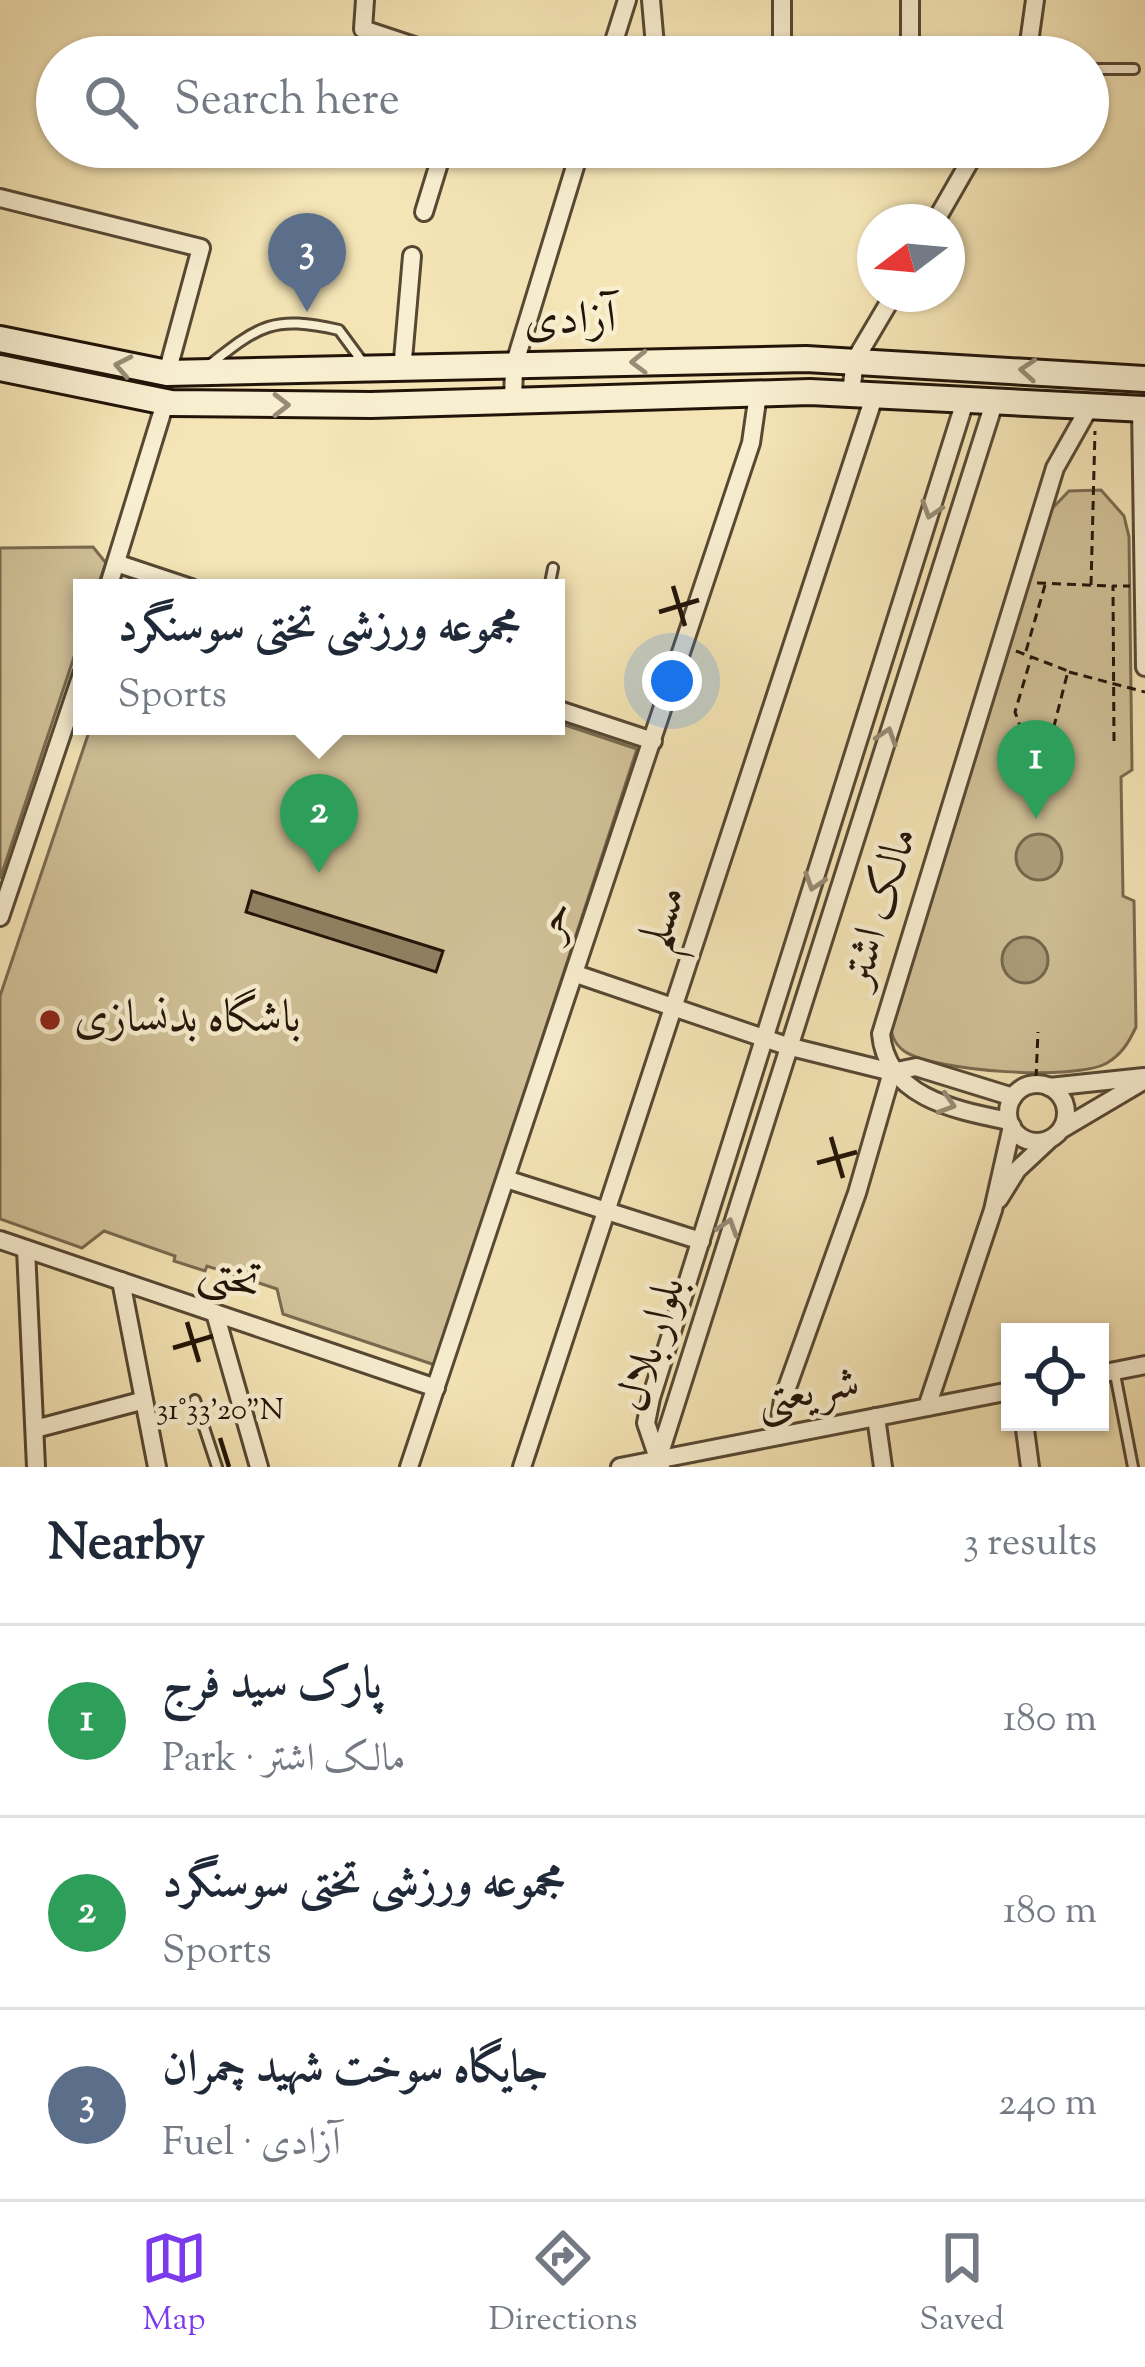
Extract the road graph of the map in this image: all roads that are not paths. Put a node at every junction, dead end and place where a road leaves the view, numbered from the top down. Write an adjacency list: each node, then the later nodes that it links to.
1 (365, 0): 7 (street)
2 (627, 0): 8 (street)
3 (651, 0): 9 (street)
4 (782, 0): 10 (street)
5 (910, 0): 11 (street)
6 (1035, 0): 12 (street)
7 (384, 36)
8 (616, 36)
9 (654, 36)
10 (782, 36)
11 (910, 36)
12 (1030, 36)
13 (1109, 69): 14 (lane)
14 (1135, 69)
15 (438, 168): 20 (street)
16 (575, 168): 25 (street)
17 (967, 168): 19 (street)
18 (0, 199): 30 (street)
19 (946, 204)
20 (424, 212)
21 (412, 256): 29 (street)
22 (883, 312): 24 (street)
23 (0, 339): 30 (main road, آزادی, one-way to 23)
24 (855, 360): 25 (main road, آزادی, one-way to 25); 31 (main road, آزادی, one-way to 24); 33 (street, مسلم)
25 (514, 366): 29 (main road, آزادی); 36 (street)
26 (0, 368): 37 (main road, آزادی)
27 (369, 370): 28 (main road, آزادی); 28 (lane); 29 (main road, آزادی)
28 (202, 371): 30 (main road, آزادی)
29 (402, 371)
30 (167, 373)
31 (1145, 379)
32 (758, 394): 33 (main road, آزادی); 36 (main road, آزادی); 49 (street, حر)
33 (863, 394): 34 (main road, آزادی); 52 (street, مسلم)
34 (967, 398): 35 (main road, آزادی); 53 (street, بلوار بلال, one-way to 53)
35 (995, 400): 38 (main road, آزادی); 54 (street, بلوار بلال, one-way to 35)
36 (512, 401): 37 (main road, آزادی, one-way to 36)
37 (165, 403): 40 (street)
38 (1093, 406): 39 (main road, آزادی); 55 (street, مالک اشتر)
39 (1143, 409): 45 (street)
40 (116, 563): 42 (street); 43 (street)
41 (553, 568): 44 (lane)
42 (111, 579)
43 (164, 579)
44 (551, 579)
45 (1144, 587): 46 (street)
46 (1145, 667)
47 (73, 701): 50 (street)
48 (565, 712): 49 (street)
49 (652, 741): 51 (street, حر)
50 (0, 917)
51 (576, 974): 52 (street); 61 (street, حر)
52 (674, 1006): 53 (street); 63 (street, مسلم)
53 (765, 1037): 54 (street); 65 (street, بلوار بلال)
54 (787, 1046): 55 (street); 81 (street, بلوار بلال, one-way to 54)
55 (892, 1072): 58 (street); 59 (street, one-way to 59); 80 (street, مالک اشتر)
56 (1145, 1078): 57 (street); 60 (street)
57 (1042, 1085): 58 (street); 60 (street)
58 (1013, 1097): 59 (street)
59 (1011, 1124): 60 (street); 62 (street)
60 (1056, 1134): 62 (street)
61 (506, 1179): 63 (street); 72 (street, حر)
62 (993, 1210): 76 (street)
63 (606, 1211): 65 (street); 87 (street, مسلم)
64 (0, 1240): 66 (street, تختی)
65 (701, 1241): 81 (street, بلوار بلال)
66 (26, 1249): 67 (street, تختی); 78 (street)
67 (121, 1281): 68 (street, تختی); 75 (street)
68 (215, 1313): 72 (street, تختی); 85 (street)
69 (1145, 1365): 70 (street)
70 (1109, 1372)
71 (1109, 1379): 91 (lane)
72 (436, 1388): 86 (street, حر)
73 (1001, 1393): 76 (street, شریعتی)
74 (195, 1400): 84 (lane)
75 (141, 1401): 78 (street); 83 (street)
76 (927, 1407): 77 (street, شریعتی)
77 (876, 1417): 80 (street, شریعتی); 89 (street)
78 (35, 1429): 82 (street)
79 (1025, 1431): 90 (street)
80 (778, 1436): 81 (street, شریعتی)
81 (660, 1463): 88 (street, شریعتی)
82 (36, 1467)
83 (157, 1467)
84 (218, 1467)
85 (259, 1467)
86 (410, 1467)
87 (522, 1467)
88 (620, 1467)
89 (883, 1467)
90 (1030, 1467)
91 (1133, 1467)

